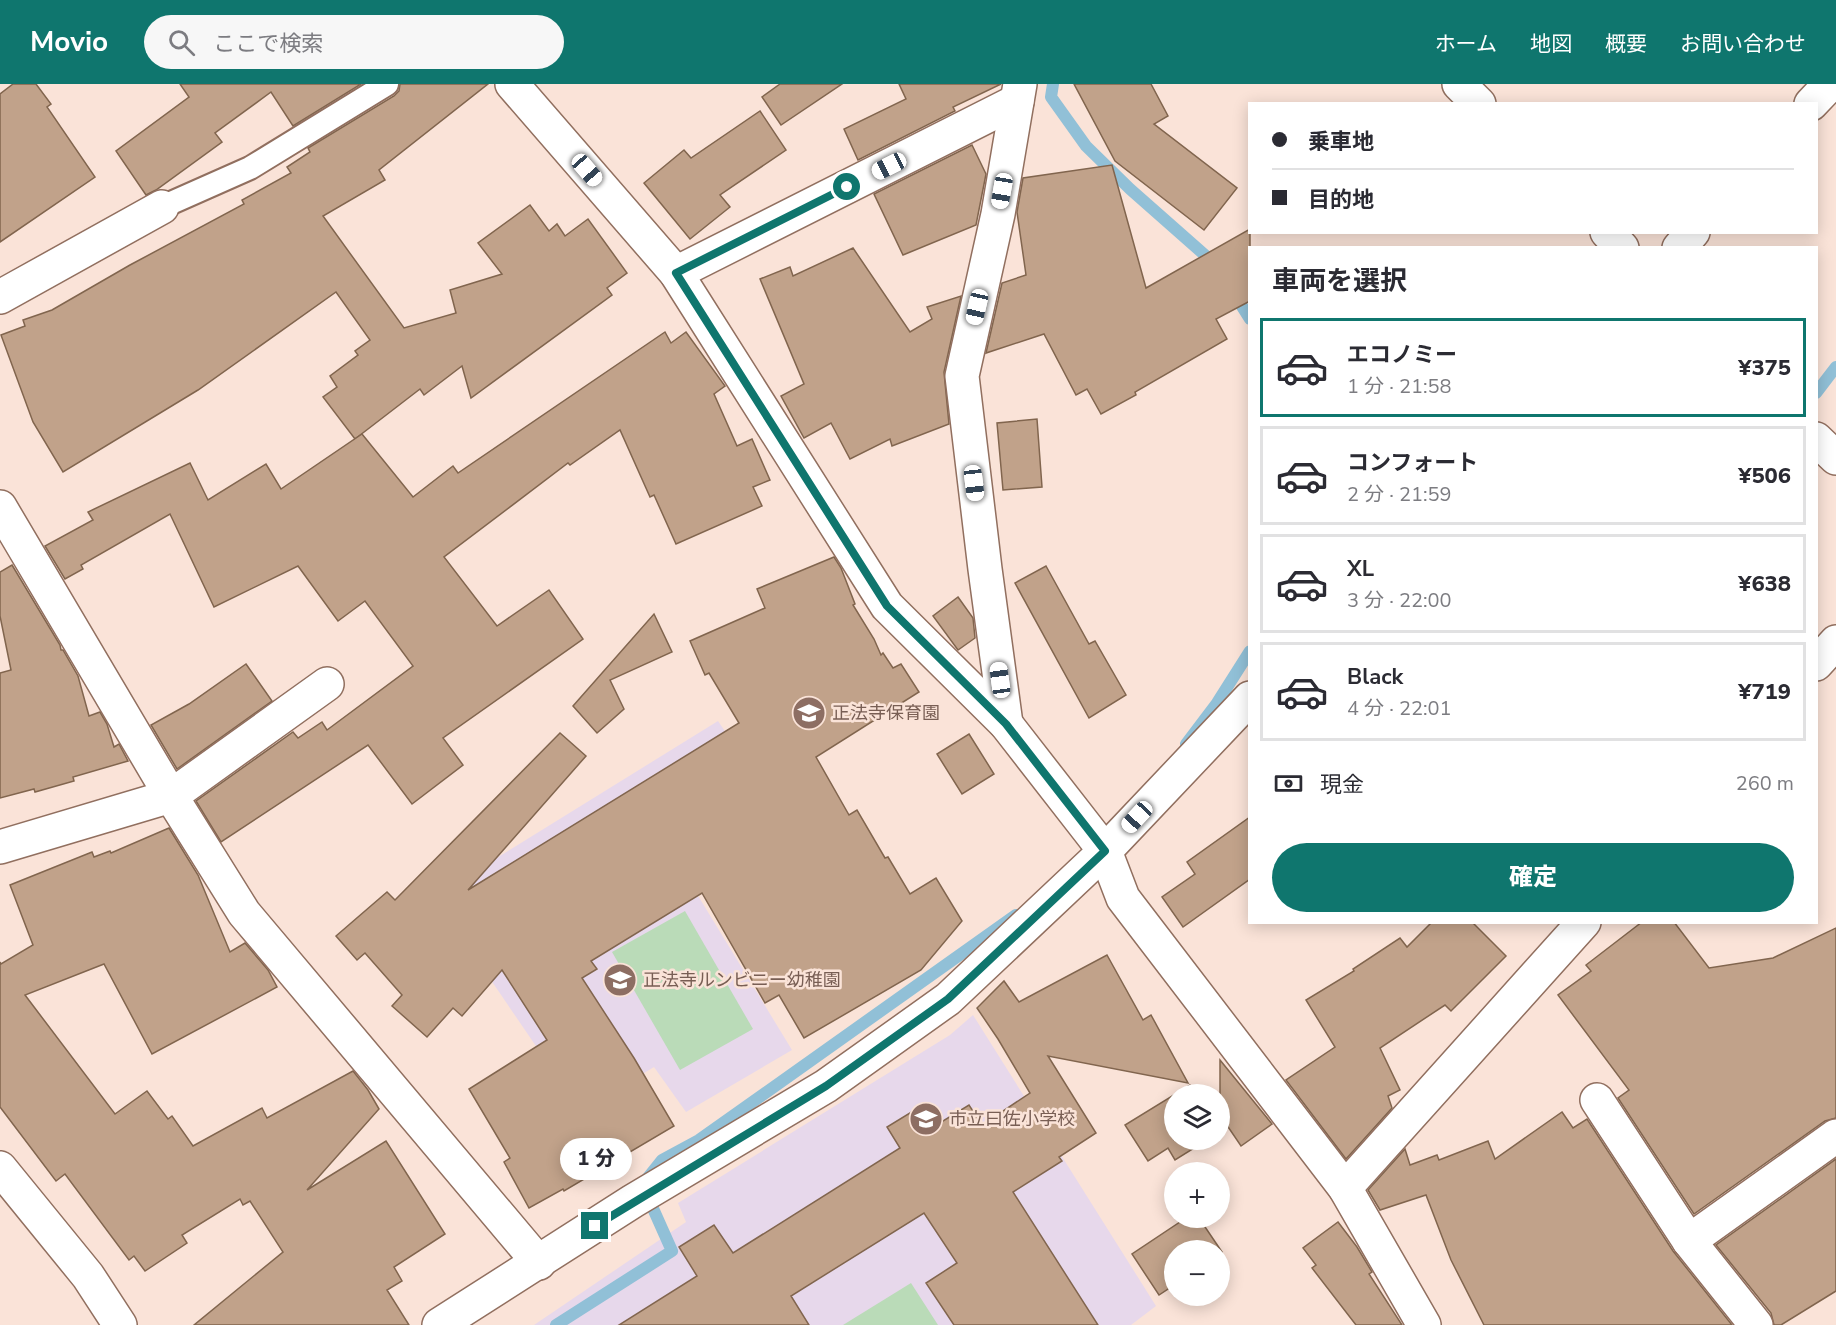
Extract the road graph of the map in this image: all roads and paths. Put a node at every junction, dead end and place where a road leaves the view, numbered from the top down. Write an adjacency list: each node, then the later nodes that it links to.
1 (387, 84): 8 (lane)
2 (512, 84): 13 (street)
3 (1459, 84): 6 (street)
4 (1830, 84): 7 (street)
5 (1019, 93): 13 (street); 22 (street)
6 (1477, 102)
7 (1813, 102)
8 (162, 207): 14 (street)
9 (1609, 234): 11 (street)
10 (1691, 234): 12 (street)
11 (1620, 246)
12 (1681, 246)
13 (676, 273): 22 (street)
14 (0, 297)
15 (1818, 441): 16 (street)
16 (1836, 458)
17 (0, 507): 23 (street)
18 (1836, 642): 19 (street)
19 (1818, 662)
20 (327, 684): 23 (street)
21 (1248, 700): 24 (street)
22 (1006, 724): 24 (street)
23 (171, 796): 25 (street); 32 (street)
24 (1096, 840): 30 (street); 32 (street)
25 (0, 847)
26 (1582, 924): 30 (street)
27 (1597, 1100): 31 (street)
28 (1836, 1136): 31 (street)
29 (0, 1168): 33 (street)
30 (1345, 1188): 35 (street)
31 (1689, 1241): 36 (street)
32 (538, 1263): 34 (street)
33 (120, 1325)
34 (439, 1325)
35 (1424, 1325)
36 (1756, 1325)

